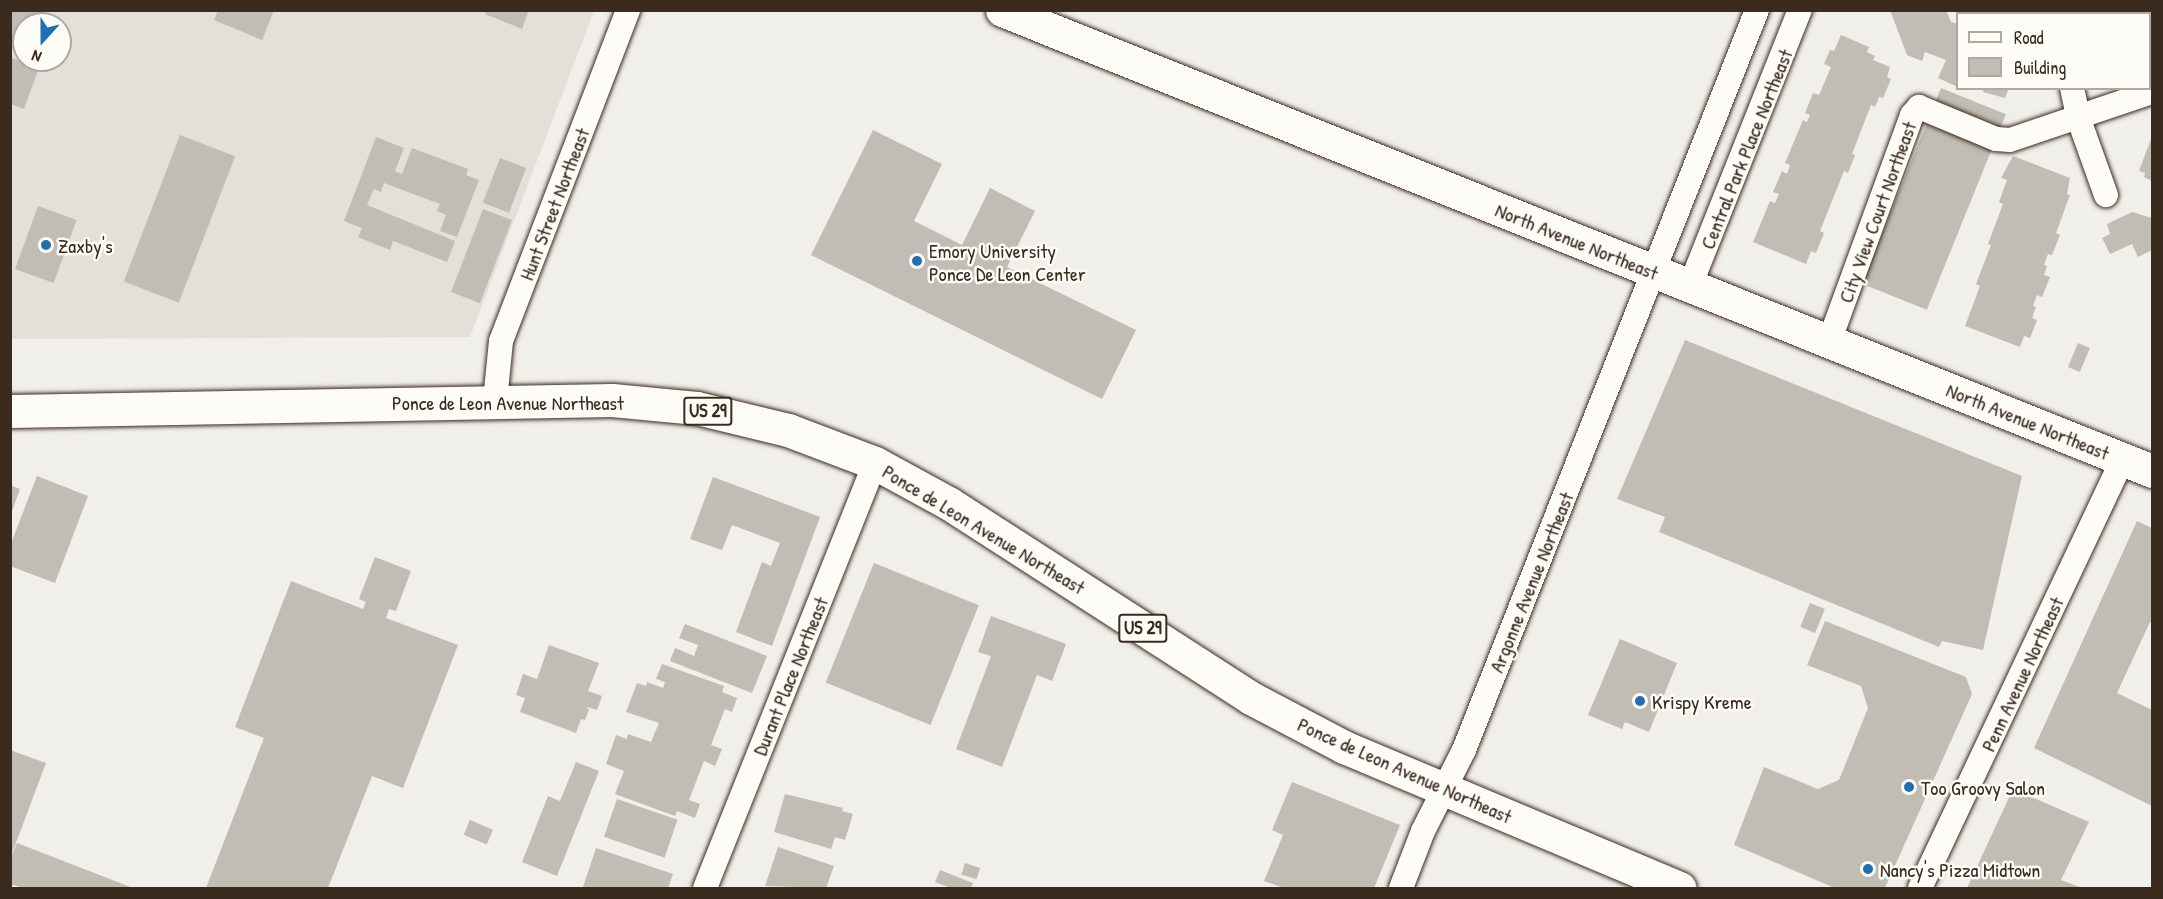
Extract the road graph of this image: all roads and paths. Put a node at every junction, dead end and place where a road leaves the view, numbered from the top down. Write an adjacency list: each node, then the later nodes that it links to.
1 (628, 10): 12 (street, Hunt Street Northeast)
2 (1002, 10): 9 (main road, North Avenue Northeast)
3 (1757, 10): 9 (street, Central Park Place Northeast)
4 (1800, 10): 10 (street, Central Park Place Northeast)
5 (2072, 90): 7 (street)
6 (2152, 92): 7 (street)
7 (2078, 117): 8 (street); 11 (street, City View Court Northeast)
8 (2106, 195)
9 (1655, 272): 10 (main road, North Avenue Northeast); 16 (street, Argonne Avenue Northeast)
10 (1690, 286): 11 (main road, North Avenue Northeast)
11 (1829, 342): 15 (main road, North Avenue Northeast)
12 (495, 401): 13 (main road, Ponce de Leon Avenue Northeast / US 29); 14 (main road, Ponce de Leon Avenue Northeast / US 29)
13 (10, 411)
14 (875, 463): 16 (main road, Ponce de Leon Avenue Northeast / US 29); 17 (street, Durant Place Northeast)
15 (2138, 465): 20 (street, Penn Avenue Northeast)
16 (1443, 790): 18 (street, Argonne Avenue Northeast); 19 (main road, Ponce de Leon Avenue Northeast / US 29)
17 (705, 888)
18 (1401, 888)
19 (1680, 888)
20 (1920, 888)

